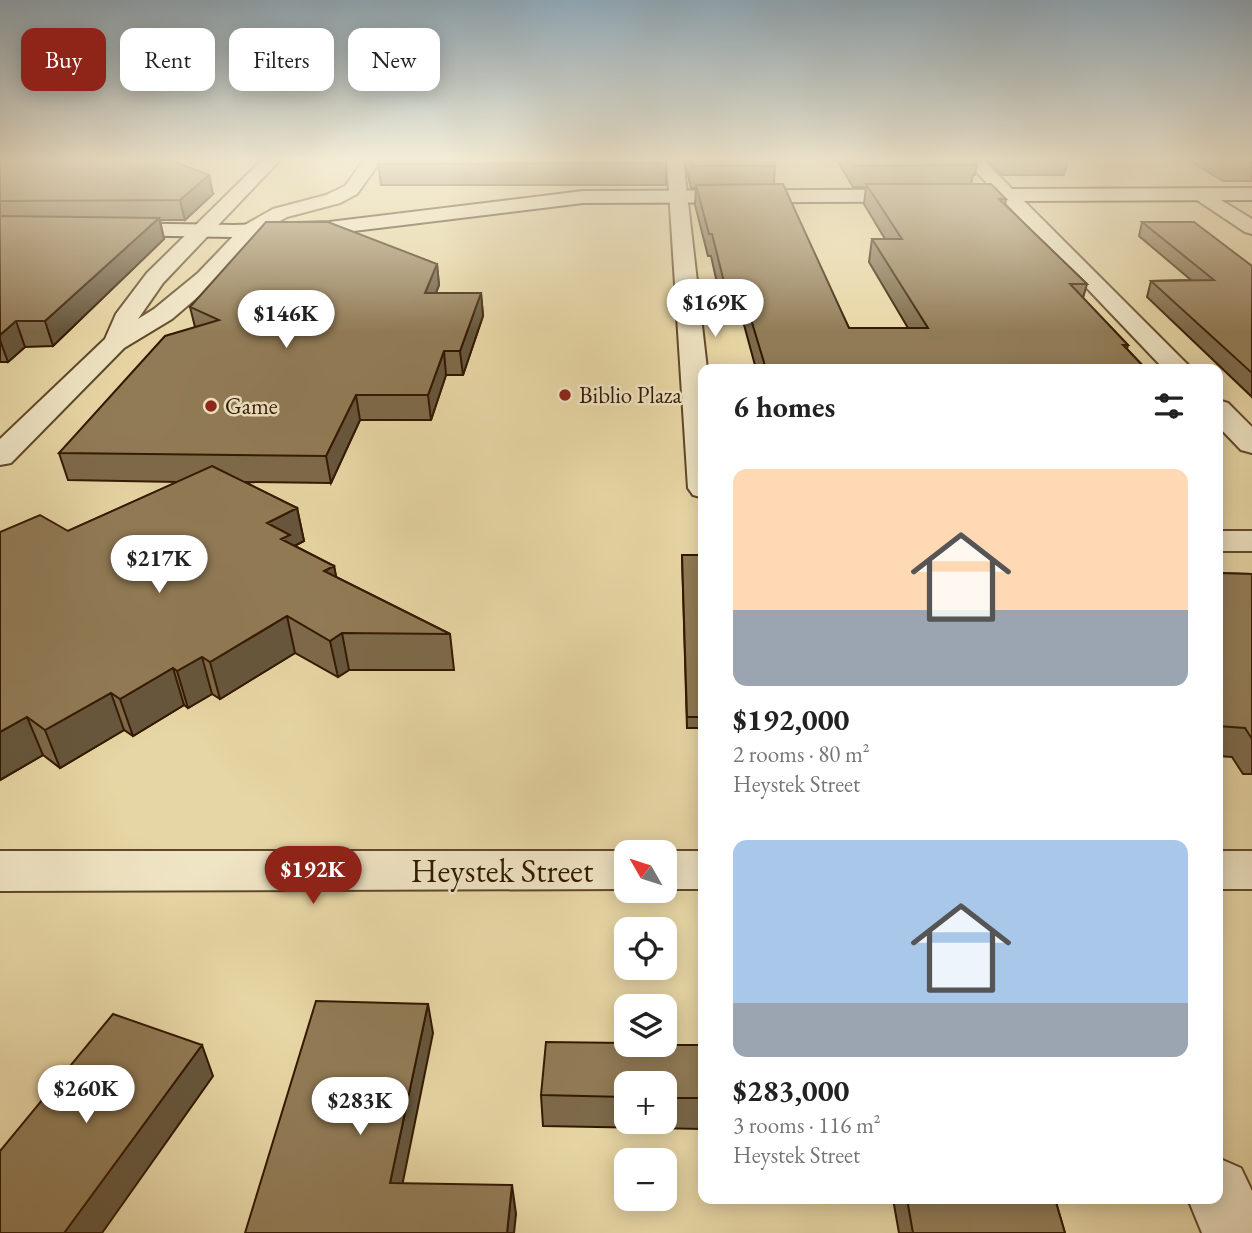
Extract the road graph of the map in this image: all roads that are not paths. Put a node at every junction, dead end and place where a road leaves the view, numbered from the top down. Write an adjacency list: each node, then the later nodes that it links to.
1 (216, 217): 9 (street)
2 (275, 217): 10 (street)
3 (429, 217): 10 (street)
4 (682, 217): 14 (street)
5 (1029, 217): 12 (street)
6 (1235, 217): 7 (street)
7 (1252, 228)
8 (94, 229): 9 (street)
9 (203, 230): 10 (street); 11 (street)
10 (250, 230): 11 (street)
11 (115, 343): 16 (street)
12 (1174, 364)
13 (1223, 414): 15 (street)
14 (698, 415)
15 (1252, 444)
16 (0, 457)
17 (1223, 541): 18 (street)
18 (1252, 541)
19 (614, 870): 24 (street, Heystek Street)
20 (677, 870): 21 (street)
21 (698, 870)
22 (1223, 870): 23 (street)
23 (1252, 870)
24 (0, 871)
25 (1223, 1203): 26 (street)
26 (1236, 1233)

